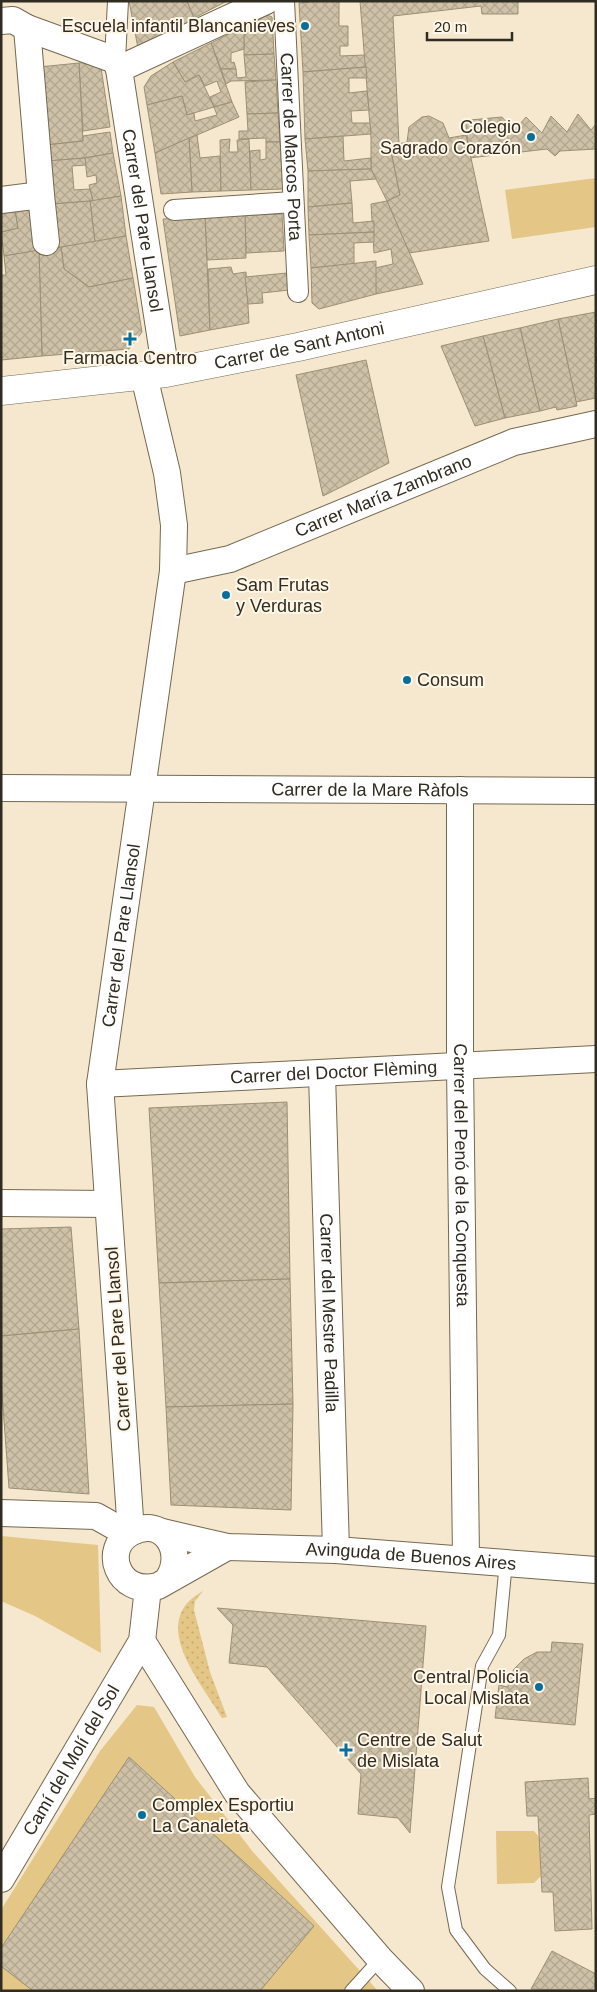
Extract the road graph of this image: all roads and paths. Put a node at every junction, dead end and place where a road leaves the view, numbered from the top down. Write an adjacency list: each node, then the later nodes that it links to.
1 (118, 1): 6 (street)
2 (266, 1): 6 (street)
3 (284, 1): 9 (street, Carrer de Marcos Porta)
4 (1, 21): 5 (street)
5 (28, 28): 6 (street); 7 (street)
6 (117, 65): 14 (street, Carrer del Pare Llansol)
7 (41, 195): 8 (street); 11 (street)
8 (1, 200)
9 (293, 202): 10 (street); 13 (street, Carrer de Marcos Porta)
10 (174, 210)
11 (46, 242)
12 (596, 280): 14 (street, Carrer de Sant Antoni)
13 (298, 292)
14 (155, 374): 15 (street, Carrer de Sant Antoni); 17 (street, Carrer del Pare Llansol)
15 (1, 391)
16 (596, 424): 17 (street, Carrer María Zambrano)
17 (173, 571): 19 (street, Carrer del Pare Llansol)
18 (1, 788): 19 (street, Carrer de la Mare Ràfols)
19 (143, 790): 20 (street, Carrer de la Mare Ràfols); 25 (street, Carrer del Pare Llansol)
20 (460, 790): 21 (street, Carrer de la Mare Ràfols); 23 (street, Carrer del Penó de la Conquesta)
21 (596, 791)
22 (596, 1059): 23 (street, Carrer del Doctor Flèming)
23 (460, 1066): 24 (street, Carrer del Doctor Flèming); 32 (street, Carrer del Penó de la Conquesta)
24 (322, 1074): 25 (street, Carrer del Doctor Flèming); 31 (street, Carrer del Mestre Padilla)
25 (100, 1084): 27 (street, Carrer del Pare Llansol)
26 (1, 1203): 27 (street)
27 (108, 1204): 29 (street, Carrer del Pare Llansol)
28 (1, 1513): 29 (street)
29 (143, 1532): 30 (street, Avinguda de Buenos Aires); 35 (street); 35 (street)
30 (226, 1547): 31 (street, Avinguda de Buenos Aires); 35 (street)
31 (336, 1550): 32 (street, Avinguda de Buenos Aires)
32 (466, 1559): 33 (street, Avinguda de Buenos Aires)
33 (506, 1562): 34 (street, Avinguda de Buenos Aires); 41 (lane)
34 (596, 1570)
35 (158, 1584): 36 (street)
36 (142, 1641): 37 (street, Camí del Molí del Sol); 38 (street)
37 (1, 1879)
38 (380, 1959): 39 (lane); 40 (street)
39 (351, 1991)
40 (412, 1991)
41 (510, 1991)

